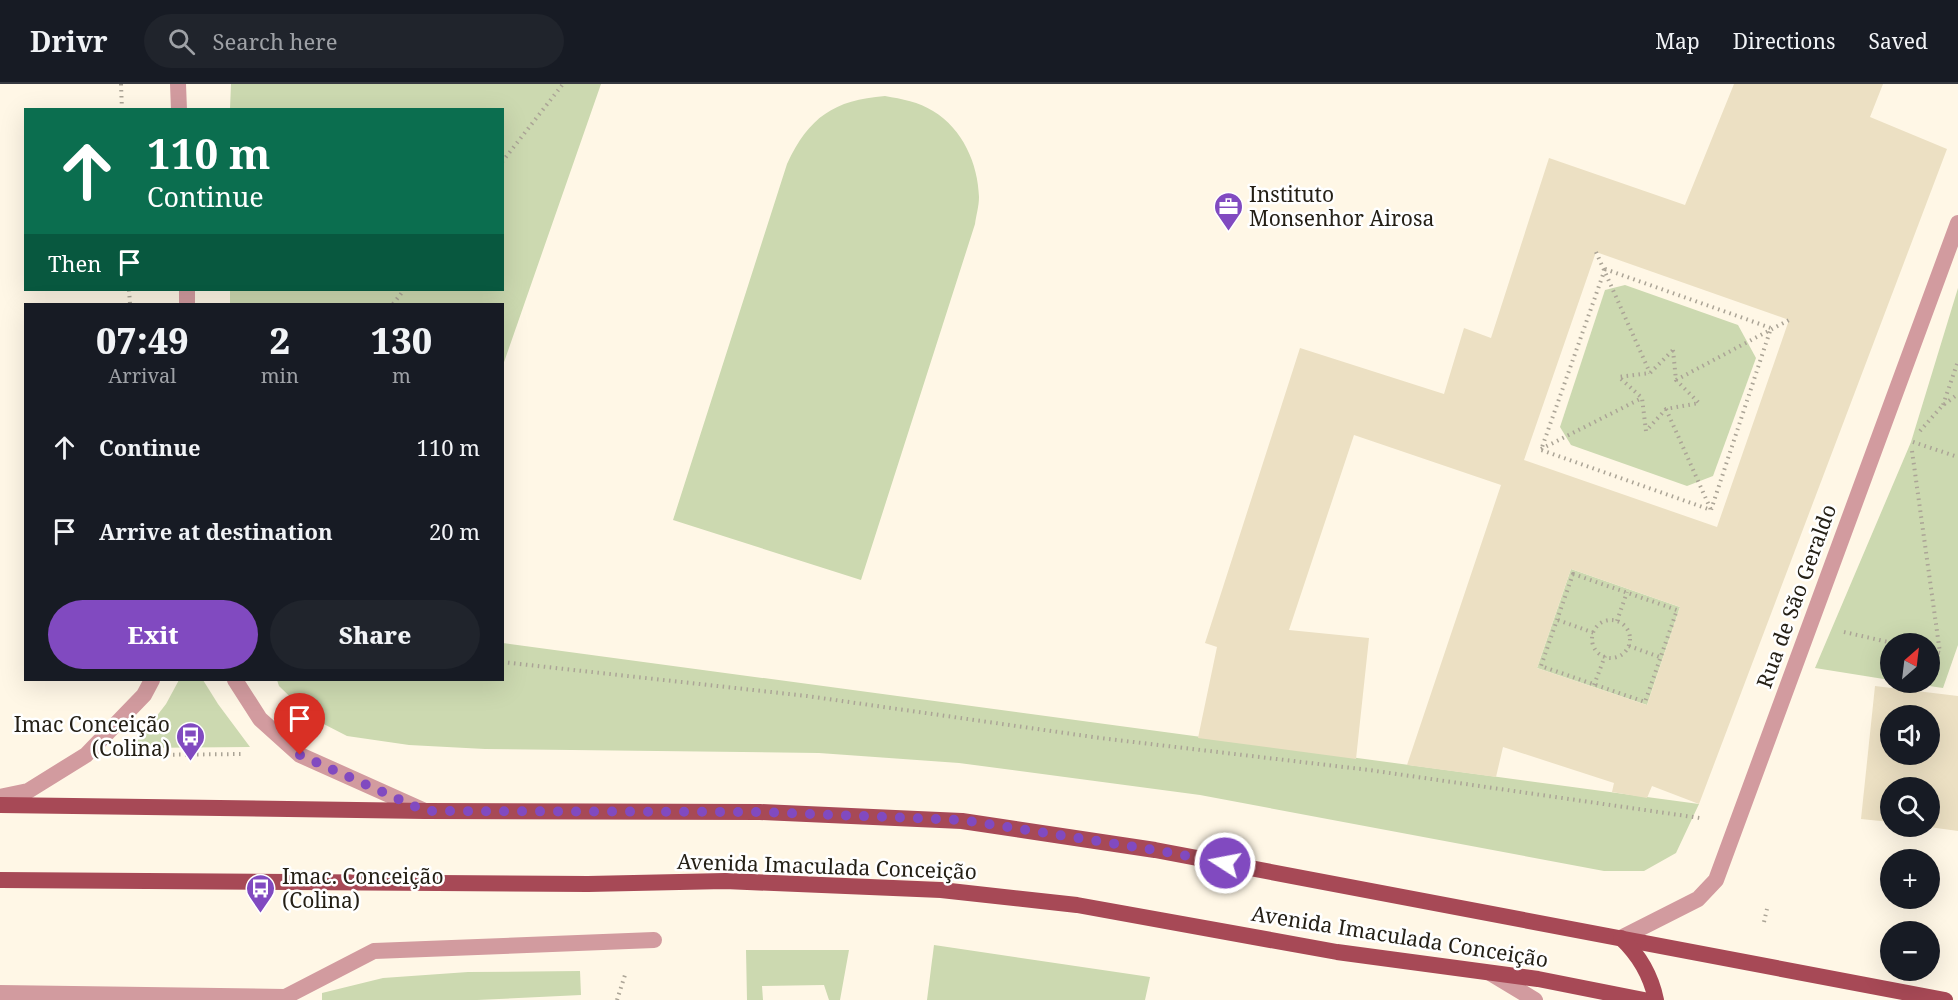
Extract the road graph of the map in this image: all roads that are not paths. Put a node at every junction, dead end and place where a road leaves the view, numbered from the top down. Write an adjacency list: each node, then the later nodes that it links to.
1 (178, 84): 2 (street)
2 (179, 108)
3 (1958, 223): 10 (street, Rua de São Geraldo)
4 (151, 681): 6 (street)
5 (236, 681): 8 (street)
6 (0, 797)
7 (0, 805): 8 (main road, Avenida Imaculada Conceição)
8 (425, 811): 10 (main road, Avenida Imaculada Conceição)
9 (0, 880): 12 (main road, Avenida Imaculada Conceição)
10 (1622, 938): 16 (main road); 17 (main road, Avenida Imaculada Conceição)
11 (654, 940): 13 (street)
12 (1490, 972): 14 (street); 15 (main road, Avenida Imaculada Conceição)
13 (0, 993)
14 (1535, 1000)
15 (1644, 1000)
16 (1656, 1000)
17 (1945, 1000)

